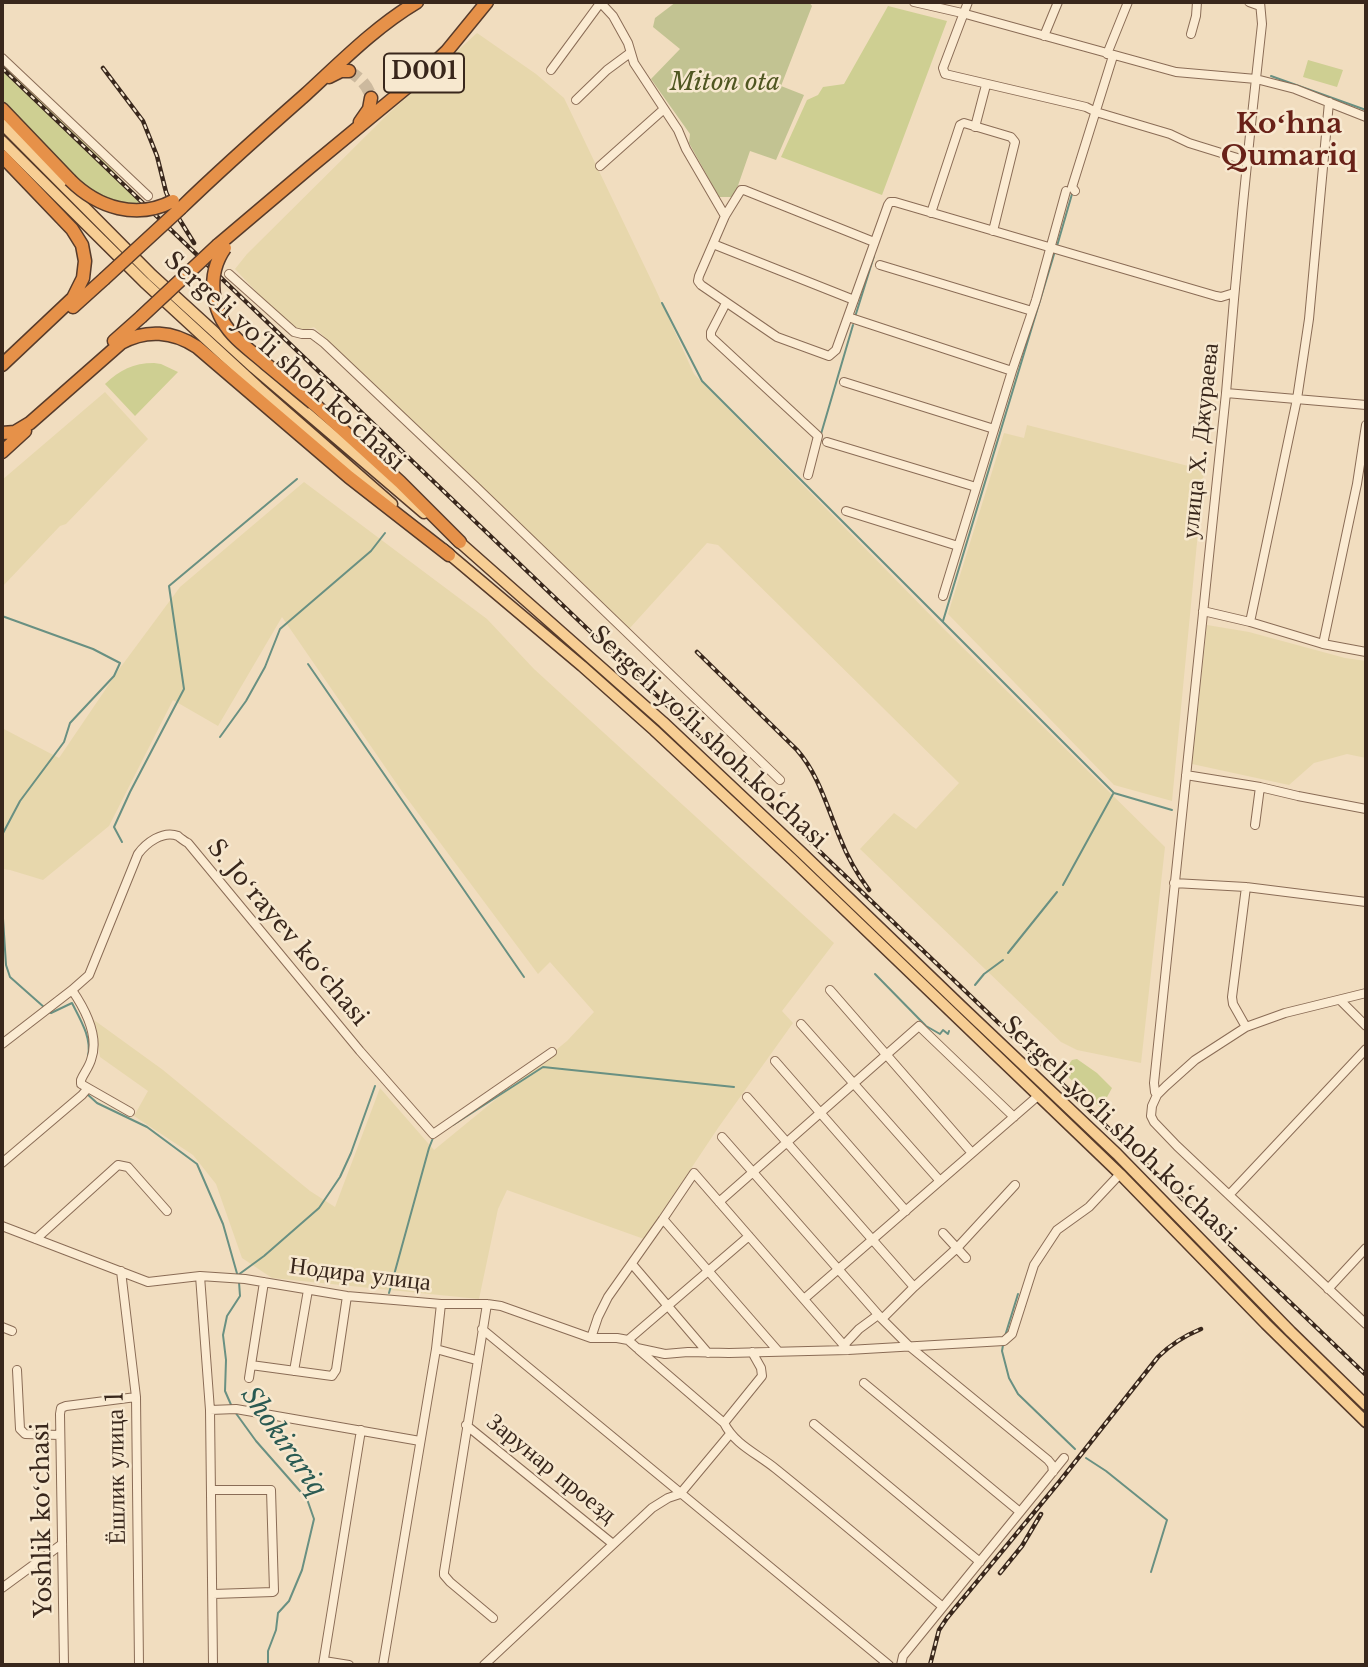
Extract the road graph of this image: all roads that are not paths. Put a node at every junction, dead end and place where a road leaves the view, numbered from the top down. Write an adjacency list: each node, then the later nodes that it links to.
1 (417, 2): 21 (highway, D001)
2 (486, 2): 31 (highway, D001)
3 (600, 2): 14 (street); 17 (street)
4 (914, 2): 11 (street)
5 (968, 2): 11 (street)
6 (1058, 2): 13 (street)
7 (1128, 2): 15 (street)
8 (1197, 2): 12 (street)
9 (1249, 2): 10 (street)
10 (1260, 4): 19 (street, улица Х. Джураева)
11 (962, 13): 13 (street); 20 (street)
12 (1191, 34)
13 (1044, 36): 15 (street)
14 (630, 52): 23 (street); 26 (street)
15 (1110, 55): 19 (street); 27 (street)
16 (2, 58): 36 (street)
17 (551, 70)
18 (349, 71): 21 (highway)
19 (1256, 79): 24 (street); 34 (street, улица Х. Джураева)
20 (986, 85): 27 (street); 30 (street)
21 (306, 93): 37 (highway, D001)
22 (371, 98): 31 (highway)
23 (576, 100)
24 (1329, 102): 28 (street); 56 (street)
25 (2, 109): 37 (highway, bridge)
26 (664, 109): 35 (street); 39 (street)
27 (1096, 112): 34 (street); 44 (street)
28 (1366, 117)
29 (2, 124): 67 (main road, Sergeli yo‘li shoh ko‘chasi)
30 (975, 127): 38 (street); 40 (street)
31 (351, 133): 43 (highway, D001)
32 (2, 141): 69 (main road, Sergeli yo‘li shoh ko‘chasi)
33 (2, 156): 52 (highway)
34 (1247, 161): 47 (street, улица Х. Джураева)
35 (600, 166)
36 (148, 196)
37 (177, 205): 52 (highway, D001, bridge)
38 (932, 213): 40 (street); 41 (street)
39 (725, 216): 41 (street); 42 (street)
40 (993, 231): 44 (street)
41 (874, 242): 48 (street)
42 (713, 244): 48 (street); 49 (street)
43 (222, 247): 57 (highway, bridge); 67 (highway, bridge)
44 (1049, 247): 47 (street); 50 (street)
45 (880, 265): 50 (street)
46 (229, 274): 76 (street)
47 (1234, 293): 55 (street, улица Х. Джураева)
48 (854, 300): 51 (street)
49 (726, 303): 51 (street); 64 (street)
50 (1032, 311): 53 (street)
51 (848, 317): 53 (street)
52 (2, 365)
53 (1012, 371): 60 (street)
54 (844, 382): 60 (street)
55 (1226, 393): 56 (street); 71 (street, улица Х. Джураева)
56 (1297, 399): 58 (street); 72 (street)
57 (54, 403): 61 (highway); 63 (highway); 69 (highway)
58 (1366, 405)
59 (1366, 425): 73 (street)
60 (994, 429): 65 (street)
61 (2, 433)
62 (827, 442): 65 (street)
63 (2, 452)
64 (808, 475)
65 (976, 488): 68 (street)
66 (846, 510): 68 (street)
67 (460, 542): 161 (main road, Sergeli yo‘li shoh ko‘chasi)
68 (958, 546): 70 (street)
69 (449, 555): 97 (main road, Sergeli yo‘li shoh ko‘chasi)
70 (943, 596)
71 (1203, 611): 72 (street); 75 (street, улица Х. Джураева)
72 (1250, 622): 73 (street)
73 (1323, 644): 74 (street)
74 (1366, 652)
75 (1186, 775): 77 (street); 80 (street, улица Х. Джураева)
76 (780, 780)
77 (1260, 787): 78 (street); 79 (street)
78 (1366, 809)
79 (1255, 825)
80 (1174, 883): 81 (street); 98 (street, улица Х. Джураева)
81 (1246, 887): 82 (street); 89 (street)
82 (1366, 902)
83 (72, 990): 90 (street, S. Joʻrayev koʻchasi); 92 (street, S. Joʻrayev koʻchasi); 96 (street)
84 (830, 990): 93 (street)
85 (1366, 993): 86 (street)
86 (1340, 1000): 88 (street); 89 (street)
87 (801, 1024): 95 (street)
88 (1366, 1026)
89 (1247, 1027): 98 (street)
90 (2, 1044)
91 (1366, 1049): 111 (street)
92 (552, 1052)
93 (887, 1055): 95 (street); 102 (street); 105 (street)
94 (775, 1062): 101 (street)
95 (854, 1084): 101 (street); 109 (street)
96 (88, 1088): 100 (street); 106 (street)
97 (1038, 1095): 102 (street); 108 (main road, Sergeli yo‘li shoh ko‘chasi)
98 (1157, 1095): 111 (street, улица Х. Джураева)
99 (747, 1097): 104 (street)
100 (130, 1112)
101 (820, 1113): 104 (street); 114 (street)
102 (1014, 1117): 105 (street)
103 (722, 1137): 107 (street)
104 (787, 1143): 107 (street); 120 (street)
105 (972, 1153): 109 (street)
106 (2, 1163)
107 (753, 1172): 112 (street); 125 (street)
108 (1120, 1174): 147 (street); 163 (main road, Sergeli yo‘li shoh ko‘chasi)
109 (940, 1181): 114 (street)
110 (1015, 1185): 121 (street)
111 (1229, 1195): 133 (street)
112 (719, 1202): 115 (street); 118 (street)
113 (167, 1211): 119 (street)
114 (906, 1211): 120 (street)
115 (663, 1219): 124 (street); 127 (street)
116 (2, 1226): 119 (street)
117 (943, 1233): 121 (street)
118 (749, 1236): 127 (street); 136 (street)
119 (36, 1239): 126 (street)
120 (872, 1240): 125 (street); 132 (street)
121 (957, 1248): 123 (street); 132 (street)
122 (1366, 1248): 133 (street)
123 (966, 1258)
124 (632, 1264): 139 (street); 145 (street)
125 (839, 1270): 136 (street); 140 (street)
126 (121, 1271): 130 (street); 131 (street, Ёшлик улица 1)
127 (708, 1271): 139 (street); 152 (street)
128 (200, 1276): 129 (street, Нодира улица); 130 (street, Нодира улица); 162 (street)
129 (264, 1282): 134 (street, Нодира улица); 155 (street)
130 (148, 1283): 131 (street, Нодира улица)
131 (122, 1286): 160 (street, Ёшлик улица 1)
132 (914, 1287): 140 (street)
133 (1328, 1289): 141 (street)
134 (307, 1290): 135 (street, Нодира улица); 157 (street)
135 (347, 1296): 137 (street, Нодира улица); 157 (street)
136 (804, 1299): 148 (street)
137 (441, 1304): 138 (street, Нодира улица); 150 (street)
138 (487, 1304): 143 (street); 145 (street, Нодира улица)
139 (668, 1306): 146 (street); 153 (street)
140 (880, 1317): 147 (street); 148 (street)
141 (1366, 1324)
142 (2, 1327): 144 (street)
143 (482, 1329): 154 (street); 174 (street)
144 (12, 1331)
145 (591, 1338): 146 (street, Нодира улица)
146 (628, 1340): 149 (street)
147 (909, 1346): 148 (street); 172 (street)
148 (846, 1347): 152 (street)
149 (637, 1348): 153 (street); 164 (street)
150 (436, 1349): 154 (street); 170 (street)
151 (752, 1352): 152 (street); 153 (street); 164 (street)
152 (778, 1352)
153 (708, 1353)
154 (477, 1360): 166 (street)
155 (251, 1365): 157 (street); 158 (street)
156 (17, 1370): 169 (street)
157 (294, 1371)
158 (249, 1378)
159 (864, 1384): 175 (street)
160 (136, 1397): 169 (street, Yoshlik koʻchasi); 185 (street, Ёшлик улица 1)
161 (1366, 1405)
162 (210, 1410): 167 (street); 173 (street)
163 (1366, 1422)
164 (724, 1423): 168 (street)
165 (814, 1424): 178 (street)
166 (466, 1425): 177 (street, Зарунар проезд); 182 (street)
167 (361, 1430): 170 (street); 183 (street)
168 (730, 1434): 174 (street); 181 (street)
169 (60, 1435): 176 (street, Yoshlik koʻchasi)
170 (420, 1441): 188 (street)
171 (1064, 1458): 172 (street)
172 (1053, 1472): 175 (street)
173 (212, 1490): 180 (street); 180 (street)
174 (680, 1494): 177 (street); 190 (street)
175 (1020, 1512): 178 (street)
176 (62, 1544): 179 (street); 184 (street, Yoshlik koʻchasi)
177 (613, 1544): 189 (street)
178 (980, 1562): 181 (street)
179 (2, 1588)
180 (213, 1594): 186 (street)
181 (943, 1607): 191 (street)
182 (493, 1618)
183 (323, 1663): 187 (street)
184 (64, 1665)
185 (139, 1665)
186 (213, 1665)
187 (349, 1665)
188 (383, 1665)
189 (484, 1665)
190 (889, 1665)
191 (901, 1665)

